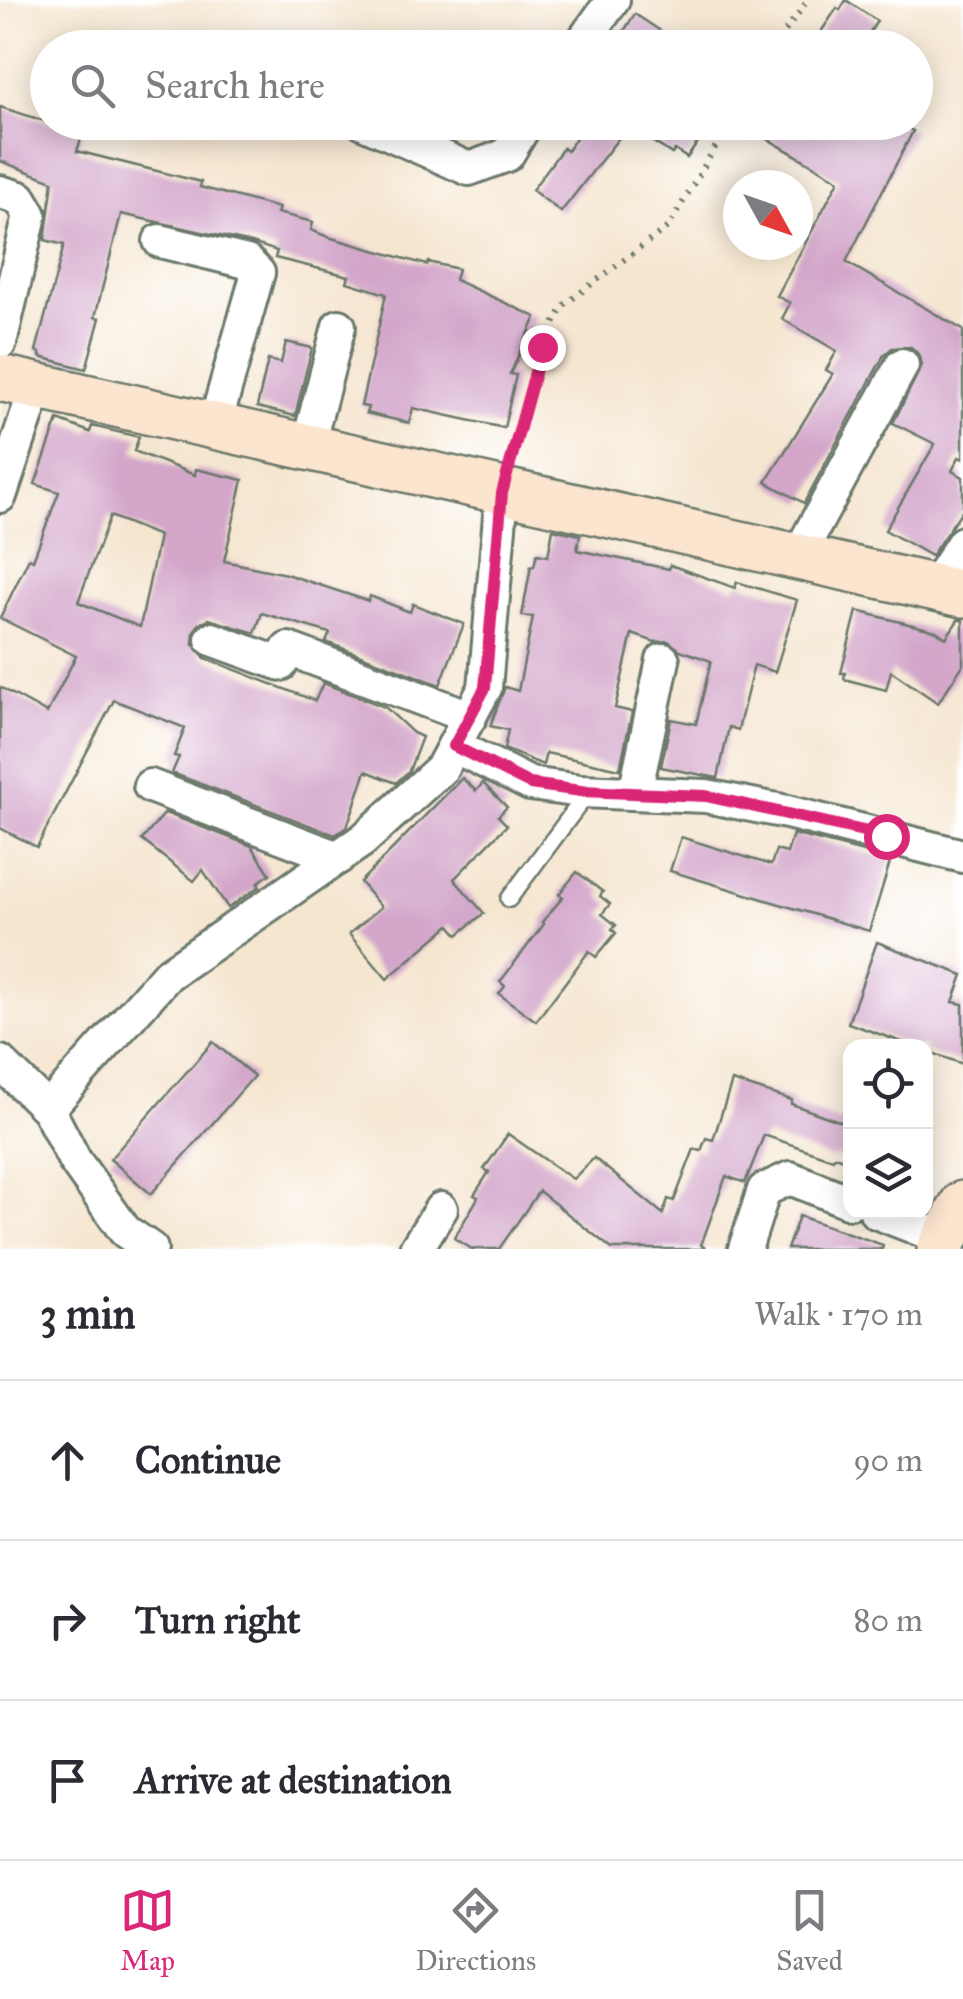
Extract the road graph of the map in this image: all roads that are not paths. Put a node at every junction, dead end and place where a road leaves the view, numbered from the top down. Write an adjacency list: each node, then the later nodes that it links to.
1 (613, 0): 2 (street)
2 (591, 30)
3 (404, 140): 4 (street)
4 (516, 140)
5 (0, 192): 8 (street)
6 (160, 242): 11 (street)
7 (339, 326): 12 (street)
8 (0, 343)
9 (902, 366): 16 (street)
10 (18, 383): 11 (street); 14 (street)
11 (214, 428): 12 (street)
12 (308, 449): 13 (street)
13 (502, 493): 16 (street); 20 (street)
14 (0, 496)
15 (963, 543): 17 (street)
16 (797, 558): 17 (street)
17 (949, 591)
18 (212, 639): 20 (street)
19 (663, 660): 23 (street)
20 (462, 732): 22 (street); 25 (street)
21 (150, 786): 25 (street)
22 (589, 791): 23 (street); 26 (lane)
23 (634, 793): 24 (street)
24 (963, 856)
25 (338, 858): 28 (street)
26 (510, 899)
27 (0, 1062): 28 (street)
28 (48, 1109): 33 (street)
29 (843, 1199): 35 (street)
30 (441, 1209): 34 (street)
31 (903, 1219): 32 (street)
32 (950, 1231)
33 (151, 1249)
34 (416, 1249)
35 (745, 1249)

